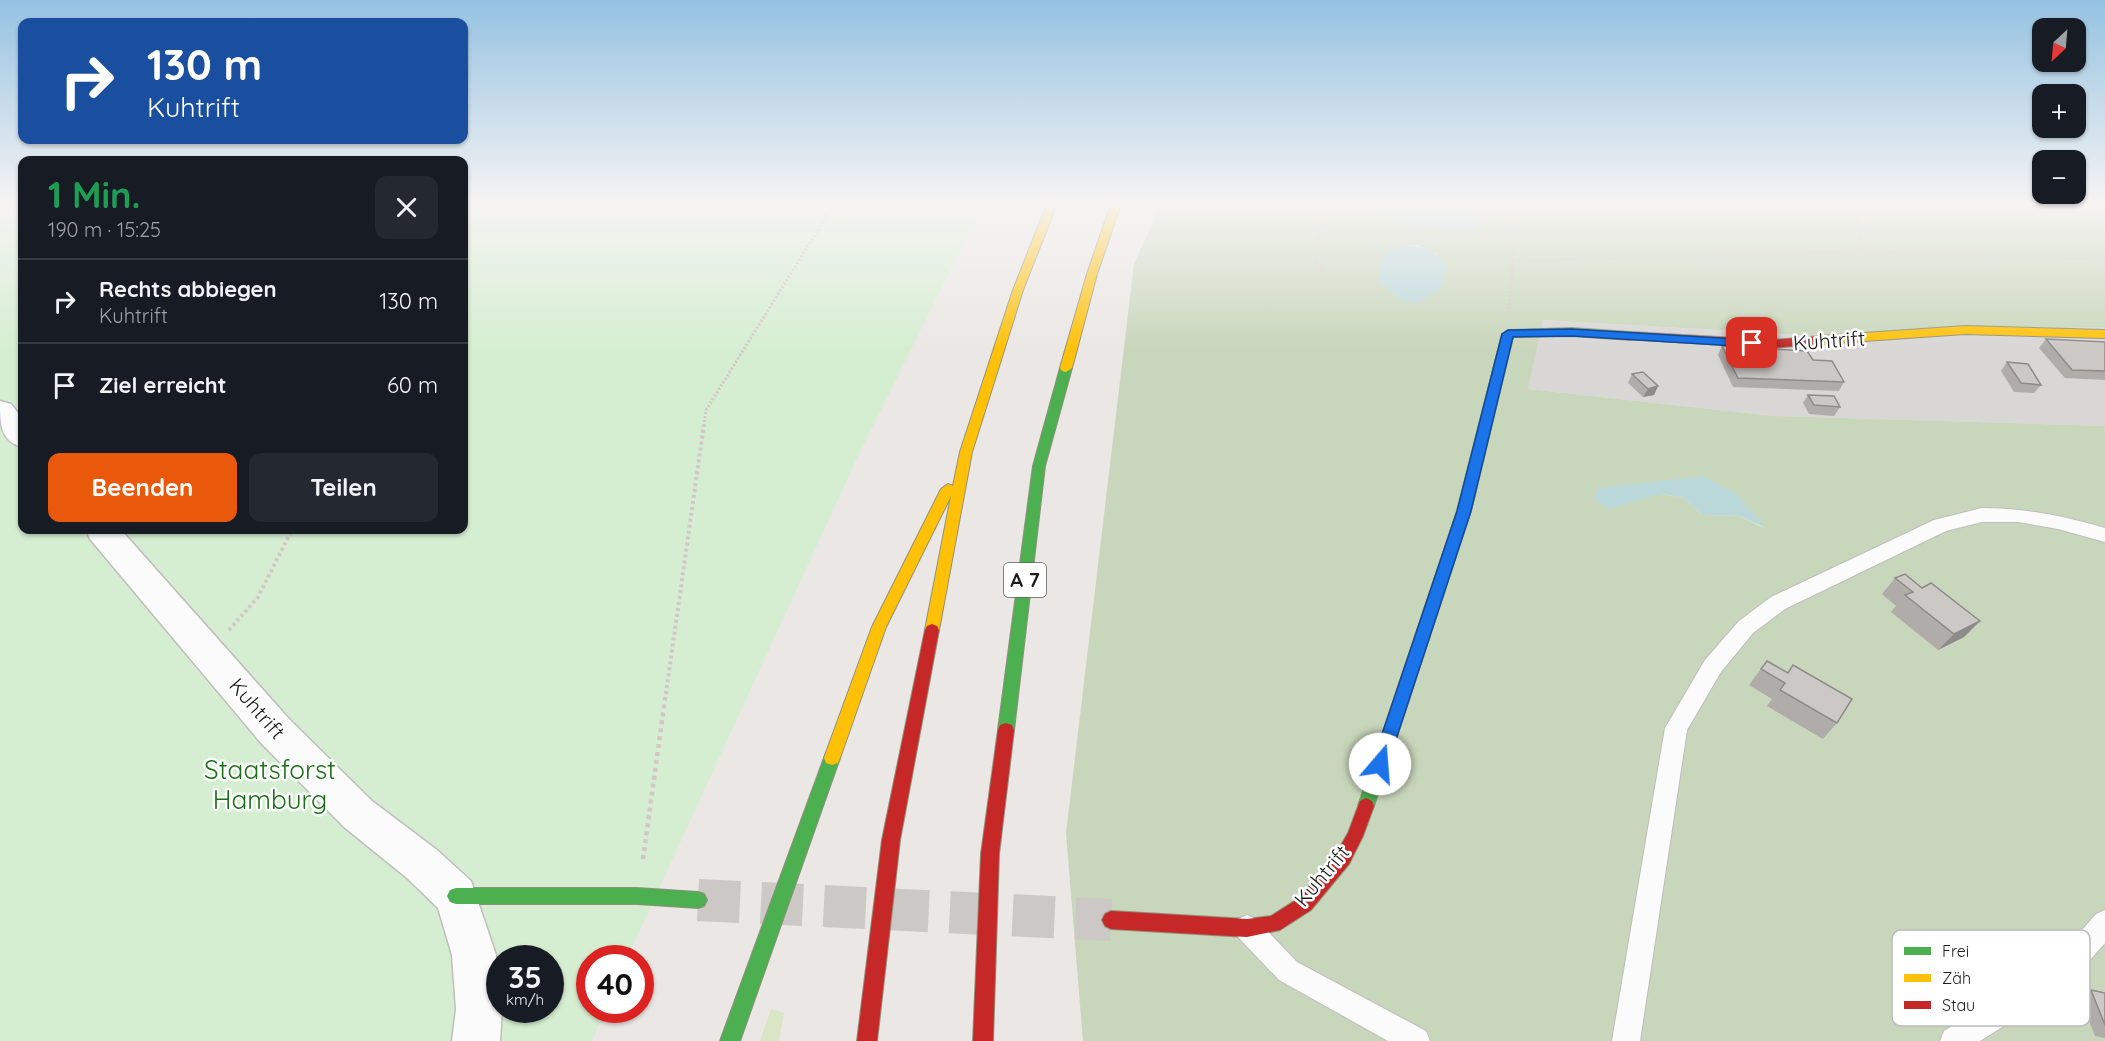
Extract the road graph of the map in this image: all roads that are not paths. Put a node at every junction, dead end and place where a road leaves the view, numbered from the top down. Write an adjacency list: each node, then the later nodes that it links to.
1 (1033, 253): 6 (main road)
2 (1099, 253): 19 (main road, A 7)
3 (2105, 334): 13 (main road, Kuhtrift)
4 (0, 411): 5 (street)
5 (18, 432)
6 (966, 452): 17 (main road); 18 (main road)
7 (105, 534): 9 (street, Kuhtrift)
8 (2105, 535): 21 (lane)
9 (456, 896): 10 (main road); 16 (street, Kuhtrift)
10 (698, 900)
11 (1111, 920): 13 (main road, Kuhtrift)
12 (2105, 923): 14 (lane)
13 (1247, 928): 20 (lane)
14 (2090, 940)
15 (1979, 1026): 22 (lane)
16 (476, 1041)
17 (730, 1041)
18 (867, 1041)
19 (983, 1041)
20 (1416, 1041)
21 (1626, 1041)
22 (1954, 1041)

